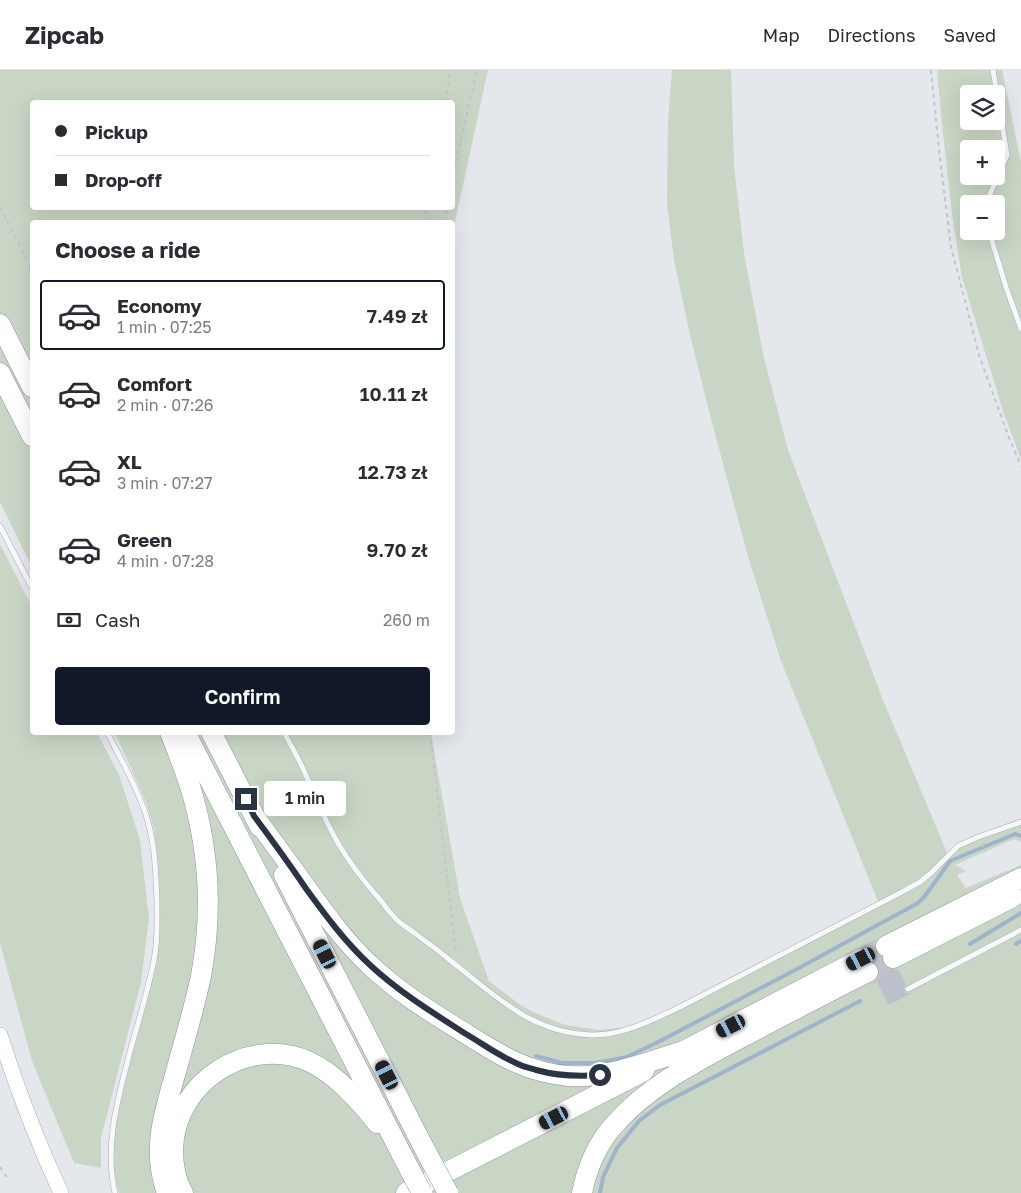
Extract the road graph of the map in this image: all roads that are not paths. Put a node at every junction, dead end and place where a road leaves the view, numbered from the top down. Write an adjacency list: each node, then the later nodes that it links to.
1 (993, 70): 2 (lane)
2 (990, 195)
3 (993, 240): 5 (lane)
4 (0, 324): 7 (highway)
5 (1021, 329)
6 (0, 373): 8 (highway)
7 (30, 383)
8 (30, 432)
9 (0, 526): 10 (lane)
10 (30, 584)
11 (108, 735): 27 (lane)
12 (171, 735): 28 (highway)
13 (187, 735): 25 (highway)
14 (213, 735): 16 (highway)
15 (286, 735): 17 (lane)
16 (254, 816): 24 (highway); 33 (highway, bridge)
17 (1021, 822)
18 (1021, 878): 19 (highway)
19 (1021, 892)
20 (1021, 930): 22 (lane)
21 (865, 965): 24 (highway)
22 (908, 989)
23 (0, 1035): 26 (main road)
24 (682, 1060): 30 (highway); 32 (highway); 34 (highway)
25 (402, 1155): 29 (highway); 31 (highway, bridge)
26 (61, 1193)
27 (115, 1193)
28 (167, 1193)
29 (183, 1193)
30 (406, 1193)
31 (422, 1193)
32 (434, 1193)
33 (448, 1193)
34 (582, 1193)

